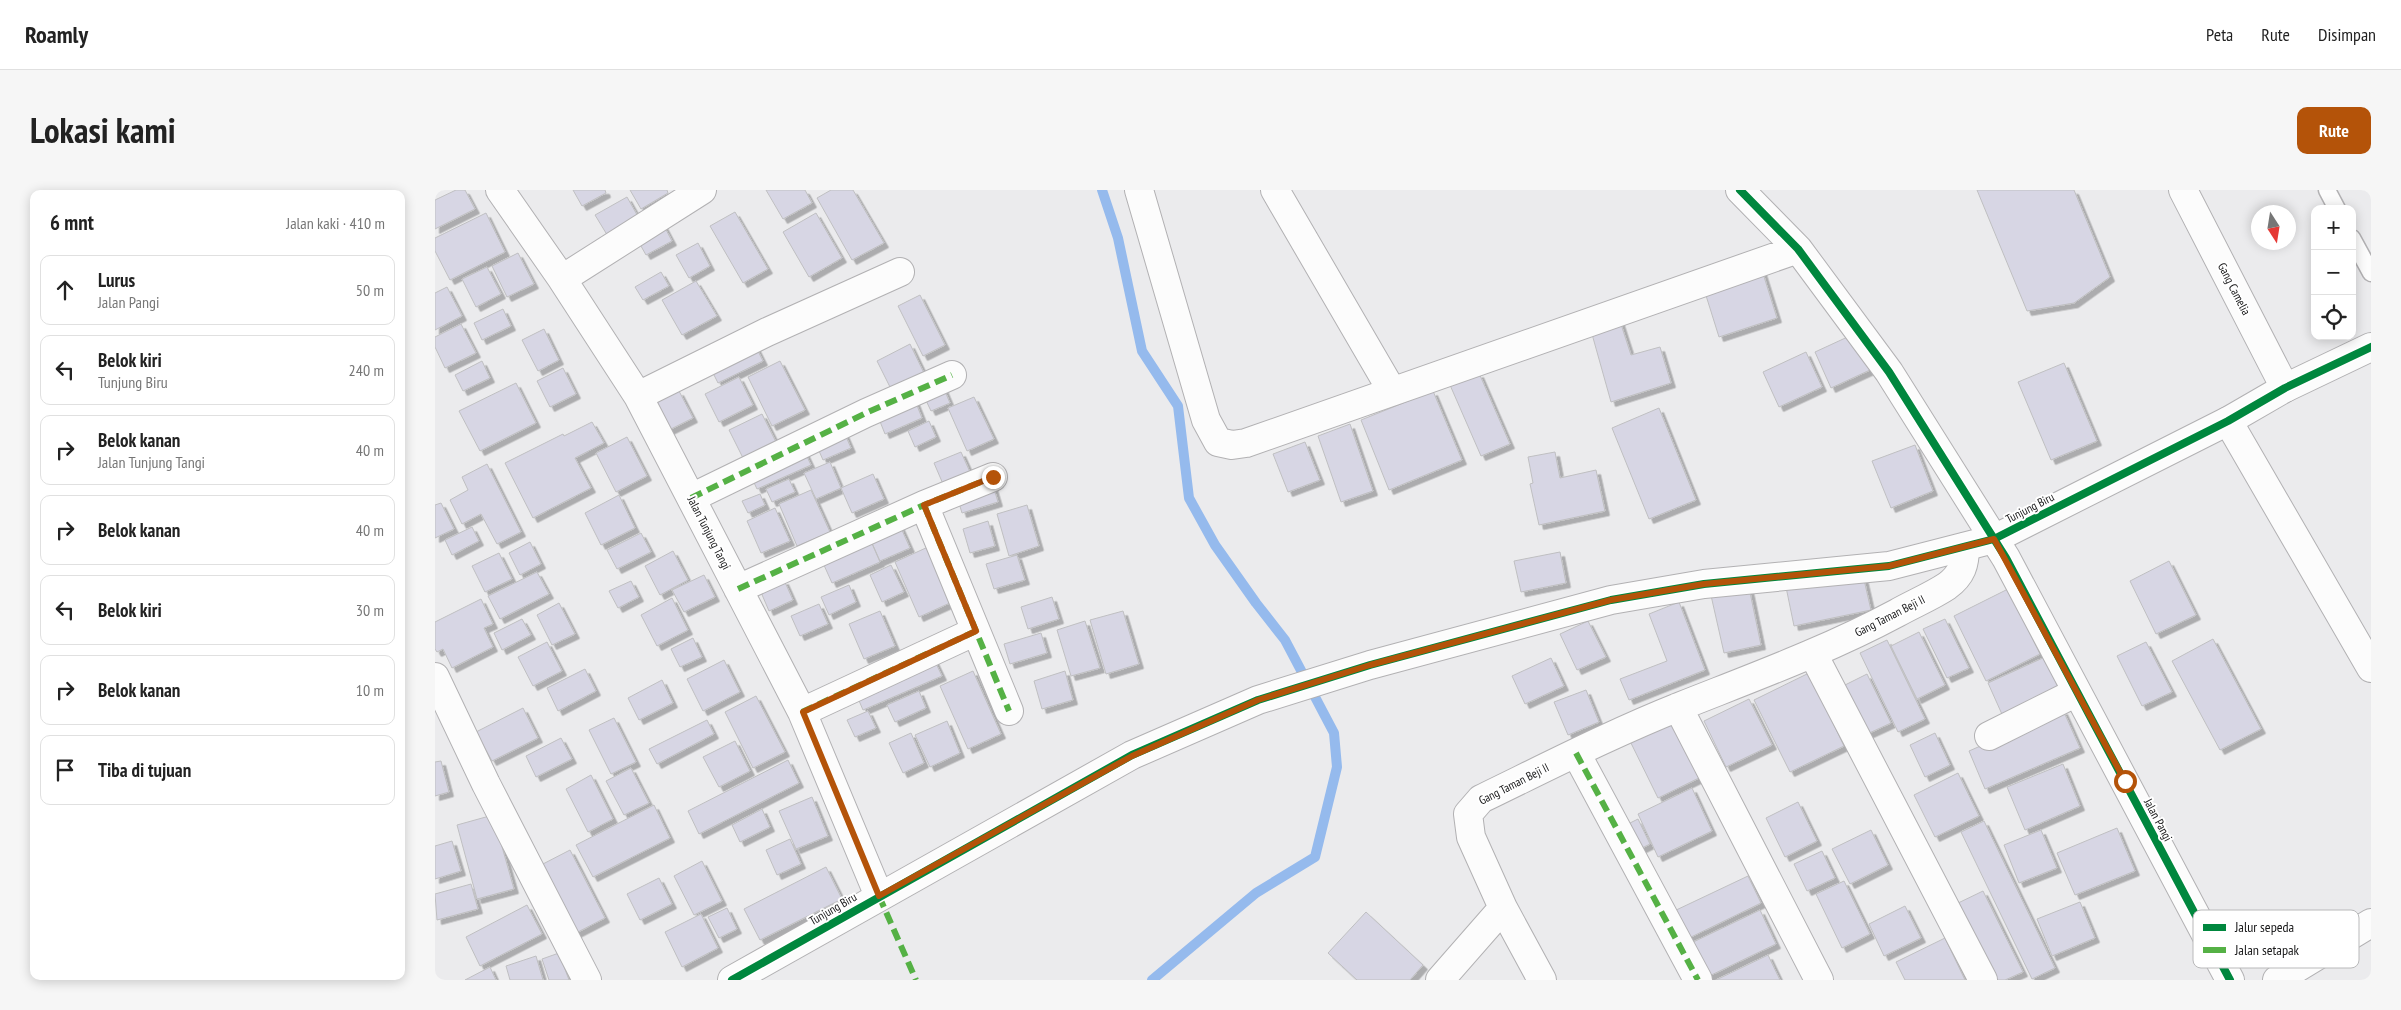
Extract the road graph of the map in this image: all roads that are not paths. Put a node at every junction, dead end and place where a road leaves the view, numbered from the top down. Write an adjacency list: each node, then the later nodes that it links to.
1 (501, 190): 13 (street, Jalan Tunjung Tangi)
2 (702, 190): 13 (street)
3 (1139, 190): 17 (street)
4 (1275, 190): 17 (street)
5 (1740, 190): 10 (street, Jalan Pangi)
6 (2183, 190): 16 (street, Gang Camelia)
7 (2327, 190): 8 (lane)
8 (2335, 205)
9 (2356, 245): 12 (lane)
10 (1798, 249): 17 (street); 23 (street, Jalan Pangi)
11 (900, 272): 18 (street)
12 (2371, 272)
13 (562, 279): 18 (street, Jalan Tunjung Tangi)
14 (2371, 346): 16 (street, Tunjung Biru)
15 (952, 375): 21 (street)
16 (2285, 388): 19 (street, Tunjung Biru)
17 (1392, 391)
18 (638, 396): 21 (street, Jalan Tunjung Tangi)
19 (2228, 421): 23 (street, Tunjung Biru); 28 (street)
20 (993, 477): 22 (street)
21 (691, 498): 25 (street, Jalan Tunjung Tangi)
22 (924, 505): 25 (street); 26 (street)
23 (1994, 539): 24 (street, Tunjung Biru); 30 (street, Jalan Pangi)
24 (1965, 547): 27 (street, Gang Taman Beji II); 36 (street, Tunjung Biru)
25 (738, 589): 33 (street, Jalan Tunjung Tangi)
26 (976, 631): 32 (street); 33 (street)
27 (1813, 654): 31 (street, Gang Taman Beji II); 49 (street)
28 (2371, 668)
29 (435, 677): 43 (street)
30 (2077, 692): 34 (street); 38 (street, Jalan Pangi)
31 (1678, 707): 35 (street, Gang Taman Beji II); 48 (street)
32 (1009, 711)
33 (803, 712): 36 (street, Jalan Tunjung Tangi)
34 (1989, 736)
35 (1576, 753): 37 (street, Gang Taman Beji II); 47 (street)
36 (879, 896): 44 (street, Tunjung Biru)
37 (1503, 908): 45 (street); 46 (street, Gang Taman Beji II)
38 (2194, 910)
39 (2371, 923): 40 (street)
40 (2359, 930)
41 (2225, 968): 50 (street, Jalan Pangi)
42 (2297, 968): 51 (street)
43 (587, 980)
44 (732, 980)
45 (1440, 980)
46 (1542, 980)
47 (1698, 980)
48 (1819, 980)
49 (1983, 980)
50 (2231, 980)
51 (2277, 980)

